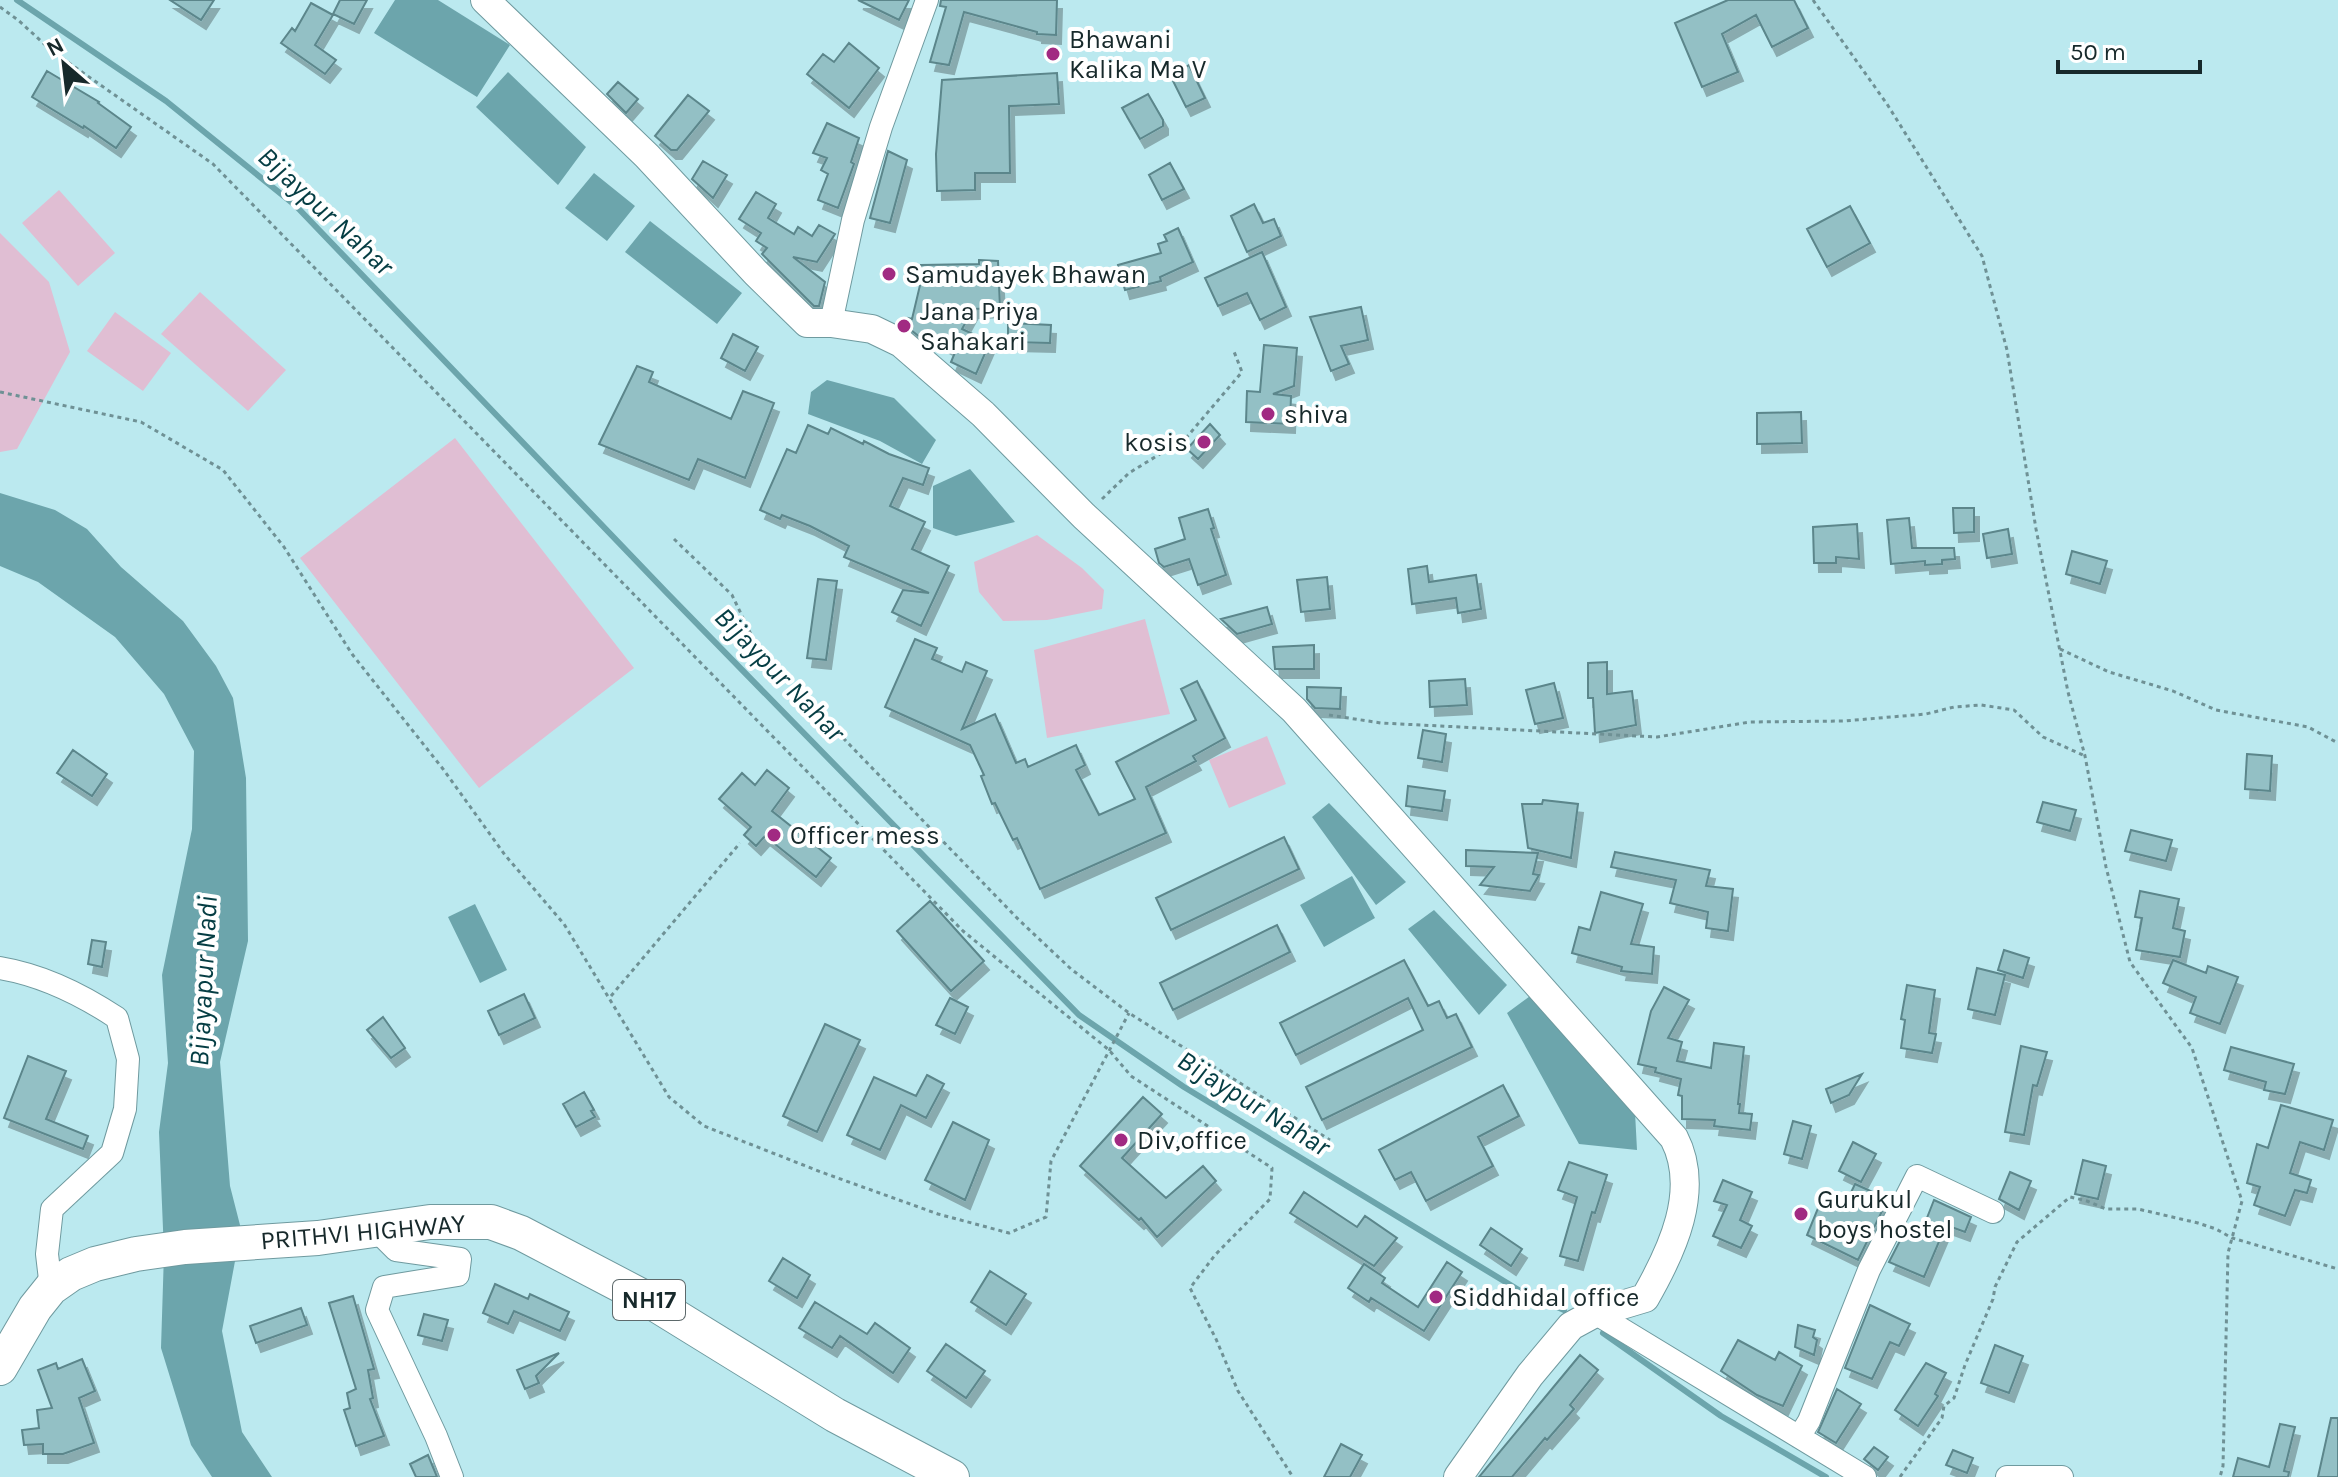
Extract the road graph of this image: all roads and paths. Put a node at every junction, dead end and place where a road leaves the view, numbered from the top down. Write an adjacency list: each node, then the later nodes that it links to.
1 (485, 0): 5 (main road)
2 (927, 0): 5 (street)
3 (1813, 0): 10 (path)
4 (0, 7): 18 (path)
5 (831, 323): 8 (main road)
6 (1233, 349): 8 (path)
7 (0, 392): 16 (path)
8 (1084, 516): 11 (main road)
9 (674, 539): 17 (path)
10 (2060, 649): 12 (path); 13 (path)
11 (1294, 710): 13 (path); 25 (main road)
12 (2338, 743)
13 (2085, 756): 22 (path)
14 (740, 843): 16 (path)
15 (0, 968): 24 (street)
16 (609, 998): 18 (path)
17 (1129, 1013): 18 (path); 19 (path)
18 (1109, 1050): 31 (path)
19 (1330, 1140)
20 (1993, 1212): 27 (street)
21 (375, 1229): 24 (highway, PRITHVI HIGHWAY / NH17); 29 (street); 30 (highway, PRITHVI HIGHWAY / NH17)
22 (2232, 1238): 23 (path); 33 (path); 36 (path)
23 (2338, 1269)
24 (51, 1288): 26 (highway, PRITHVI HIGHWAY / NH17)
25 (1595, 1313): 27 (street); 28 (main road)
26 (0, 1368)
27 (1799, 1437): 32 (street)
28 (1461, 1476)
29 (452, 1477)
30 (952, 1477)
31 (1293, 1477)
32 (1865, 1477)
33 (1900, 1477)
34 (2007, 1477): 35 (street)
35 (2062, 1477)
36 (2220, 1477)

